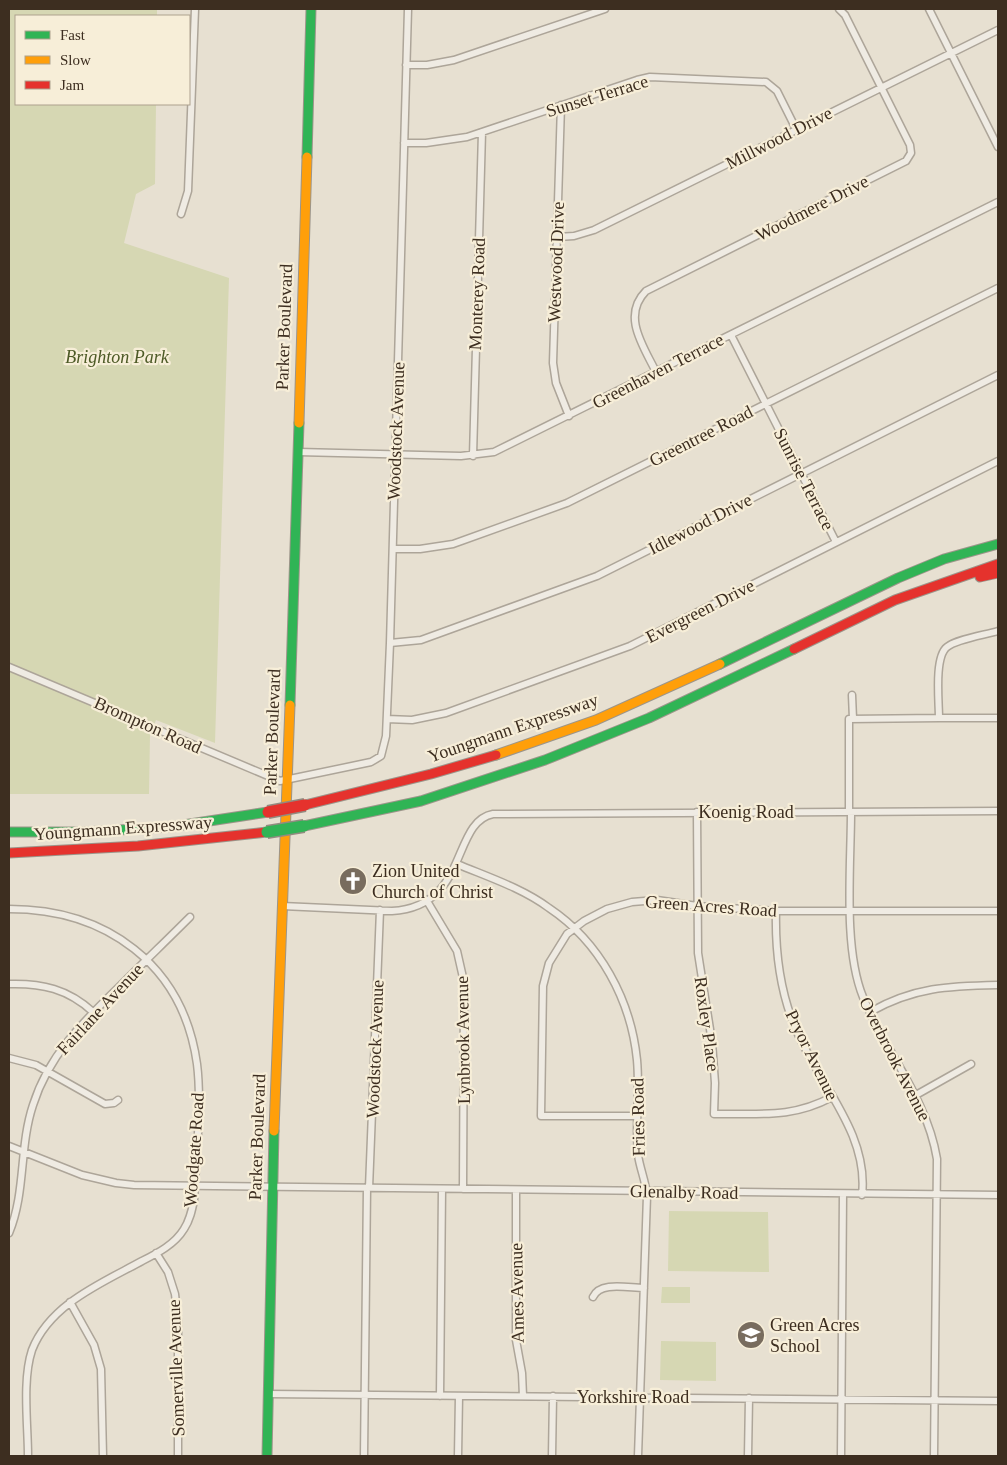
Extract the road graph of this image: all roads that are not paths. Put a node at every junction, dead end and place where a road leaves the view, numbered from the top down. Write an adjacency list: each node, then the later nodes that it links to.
1 (195, 9): 17 (street)
2 (311, 9): 25 (main road, Parker Boulevard)
3 (408, 9): 9 (street, Woodstock Avenue)
4 (605, 9): 9 (street)
5 (839, 9): 10 (street, Woodmere Drive)
6 (929, 9): 8 (street)
7 (998, 30): 8 (street, Millwood Drive)
8 (950, 52): 10 (street, Millwood Drive); 15 (street)
9 (406, 65): 14 (street, Woodstock Avenue)
10 (881, 87): 12 (street, Millwood Drive); 21 (street, Woodmere Drive)
11 (561, 106): 12 (street, Sunset Terrace); 13 (street, Sunset Terrace); 18 (street, Westwood Drive)
12 (796, 129): 18 (street, Millwood Drive)
13 (482, 132): 14 (street, Sunset Terrace); 27 (street, Monterey Road)
14 (404, 143): 26 (street, Woodstock Avenue)
15 (998, 147)
16 (998, 202): 20 (street, Greenhaven Terrace)
17 (181, 214)
18 (557, 237): 24 (street, Westwood Drive)
19 (998, 288): 23 (street, Greentree Road)
20 (731, 335): 21 (street, Greenhaven Terrace); 23 (street, Sunrise Terrace)
21 (656, 372): 24 (street, Greenhaven Terrace)
22 (998, 375): 29 (street, Idlewood Drive)
23 (766, 404): 29 (street, Sunrise Terrace); 33 (street, Greentree Road)
24 (569, 416): 27 (street, Greenhaven Terrace)
25 (298, 452): 26 (street, Greenhaven Terrace); 46 (main road, Parker Boulevard)
26 (395, 454): 27 (street, Greenhaven Terrace); 33 (street, Woodstock Avenue)
27 (473, 456)
28 (998, 461): 31 (street, Evergreen Drive)
29 (801, 474): 31 (street, Sunrise Terrace); 39 (street, Idlewood Drive)
30 (998, 537): 34 (main road)
31 (836, 542): 45 (street, Evergreen Drive)
32 (998, 544): 34 (main road, Youngmann Expressway)
33 (393, 549): 39 (street, Woodstock Avenue)
34 (939, 561): 50 (main road, Youngmann Expressway, bridge)
35 (998, 564): 37 (main road, Youngmann Expressway)
36 (998, 573): 37 (main road)
37 (932, 586): 51 (main road, Youngmann Expressway, bridge)
38 (998, 631): 43 (street)
39 (390, 643): 45 (street, Woodstock Avenue)
40 (9, 667): 46 (street, Brompton Road)
41 (852, 695): 42 (street)
42 (853, 718): 43 (street); 49 (street, Overbrook Avenue)
43 (939, 718): 44 (street)
44 (998, 718)
45 (387, 719): 46 (street, Woodstock Avenue)
46 (288, 779): 54 (main road, Parker Boulevard)
47 (998, 810): 49 (street, Koenig Road)
48 (697, 812): 49 (street, Koenig Road); 52 (street, Koenig Road); 55 (street, Roxley Place)
49 (850, 812): 60 (street, Overbrook Avenue)
50 (9, 832)
51 (9, 853)
52 (457, 864): 53 (street); 62 (street, Fries Road)
53 (427, 901): 57 (street); 81 (street, Lynbrook Avenue)
54 (282, 906): 57 (street); 78 (main road, Parker Boulevard)
55 (697, 906): 58 (street, Green Acres Road); 62 (street, Green Acres Road); 72 (street, Roxley Place)
56 (9, 909): 63 (street, Woodgate Road)
57 (380, 910): 79 (street, Woodstock Avenue)
58 (776, 911): 60 (street, Green Acres Road); 72 (street, Pryor Avenue)
59 (998, 911): 60 (street, Green Acres Road)
60 (851, 912): 67 (street, Overbrook Avenue)
61 (190, 917): 63 (street, Fairlane Avenue)
62 (574, 928): 74 (street, Fries Road); 74 (street, Green Acres Road)
63 (146, 960): 66 (street, Fairlane Avenue); 77 (street, Woodgate Road)
64 (9, 984): 66 (street)
65 (998, 985): 67 (street)
66 (93, 1012): 70 (street, Fairlane Avenue)
67 (870, 1012): 71 (street, Overbrook Avenue)
68 (9, 1058): 70 (street)
69 (971, 1064): 71 (street)
70 (47, 1070): 73 (street); 76 (street, Fairlane Avenue)
71 (916, 1095): 86 (street, Overbrook Avenue)
72 (832, 1097): 85 (street, Pryor Avenue)
73 (118, 1100)
74 (637, 1116): 83 (street, Fries Road)
75 (9, 1146): 76 (street, Glenalby Road)
76 (24, 1151): 77 (street, Glenalby Road); 88 (street, Fairlane Avenue)
77 (194, 1186): 78 (street, Glenalby Road); 89 (street, Woodgate Road)
78 (272, 1187): 79 (street, Glenalby Road); 93 (main road, Parker Boulevard)
79 (368, 1188): 80 (street, Glenalby Road); 94 (street, Woodstock Avenue)
80 (442, 1189): 81 (street, Glenalby Road); 95 (street)
81 (463, 1189): 82 (street, Glenalby Road)
82 (516, 1190): 83 (street, Glenalby Road); 97 (street, Ames Avenue)
83 (646, 1192): 84 (street, Glenalby Road); 90 (street, Fries Road)
84 (843, 1194): 85 (street, Glenalby Road); 101 (street)
85 (862, 1194): 86 (street, Glenalby Road)
86 (938, 1195): 87 (street, Glenalby Road); 102 (street, Overbrook Avenue)
87 (998, 1195)
88 (9, 1229)
89 (156, 1253): 92 (street, Woodgate Road); 106 (street, Somerville Avenue)
90 (644, 1288): 91 (street); 99 (street, Fries Road)
91 (593, 1297)
92 (70, 1302): 104 (street, Woodgate Road); 105 (street)
93 (268, 1394): 94 (street, Yorkshire Road); 107 (main road, Parker Boulevard)
94 (365, 1395): 95 (street, Yorkshire Road); 108 (street, Woodstock Avenue)
95 (440, 1396): 96 (street, Yorkshire Road)
96 (459, 1396): 97 (street, Yorkshire Road); 109 (street)
97 (523, 1396): 98 (street, Yorkshire Road)
98 (553, 1396): 99 (street, Yorkshire Road); 110 (street)
99 (640, 1397): 100 (street, Yorkshire Road); 111 (street, Fries Road)
100 (749, 1398): 101 (street, Yorkshire Road); 112 (street)
101 (842, 1399): 102 (street, Yorkshire Road); 113 (street)
102 (935, 1400): 103 (street, Yorkshire Road); 114 (street, Overbrook Avenue)
103 (998, 1401)
104 (28, 1456)
105 (103, 1456)
106 (178, 1456)
107 (267, 1456)
108 (364, 1456)
109 (458, 1456)
110 (552, 1456)
111 (638, 1456)
112 (748, 1456)
113 (841, 1456)
114 (934, 1456)

